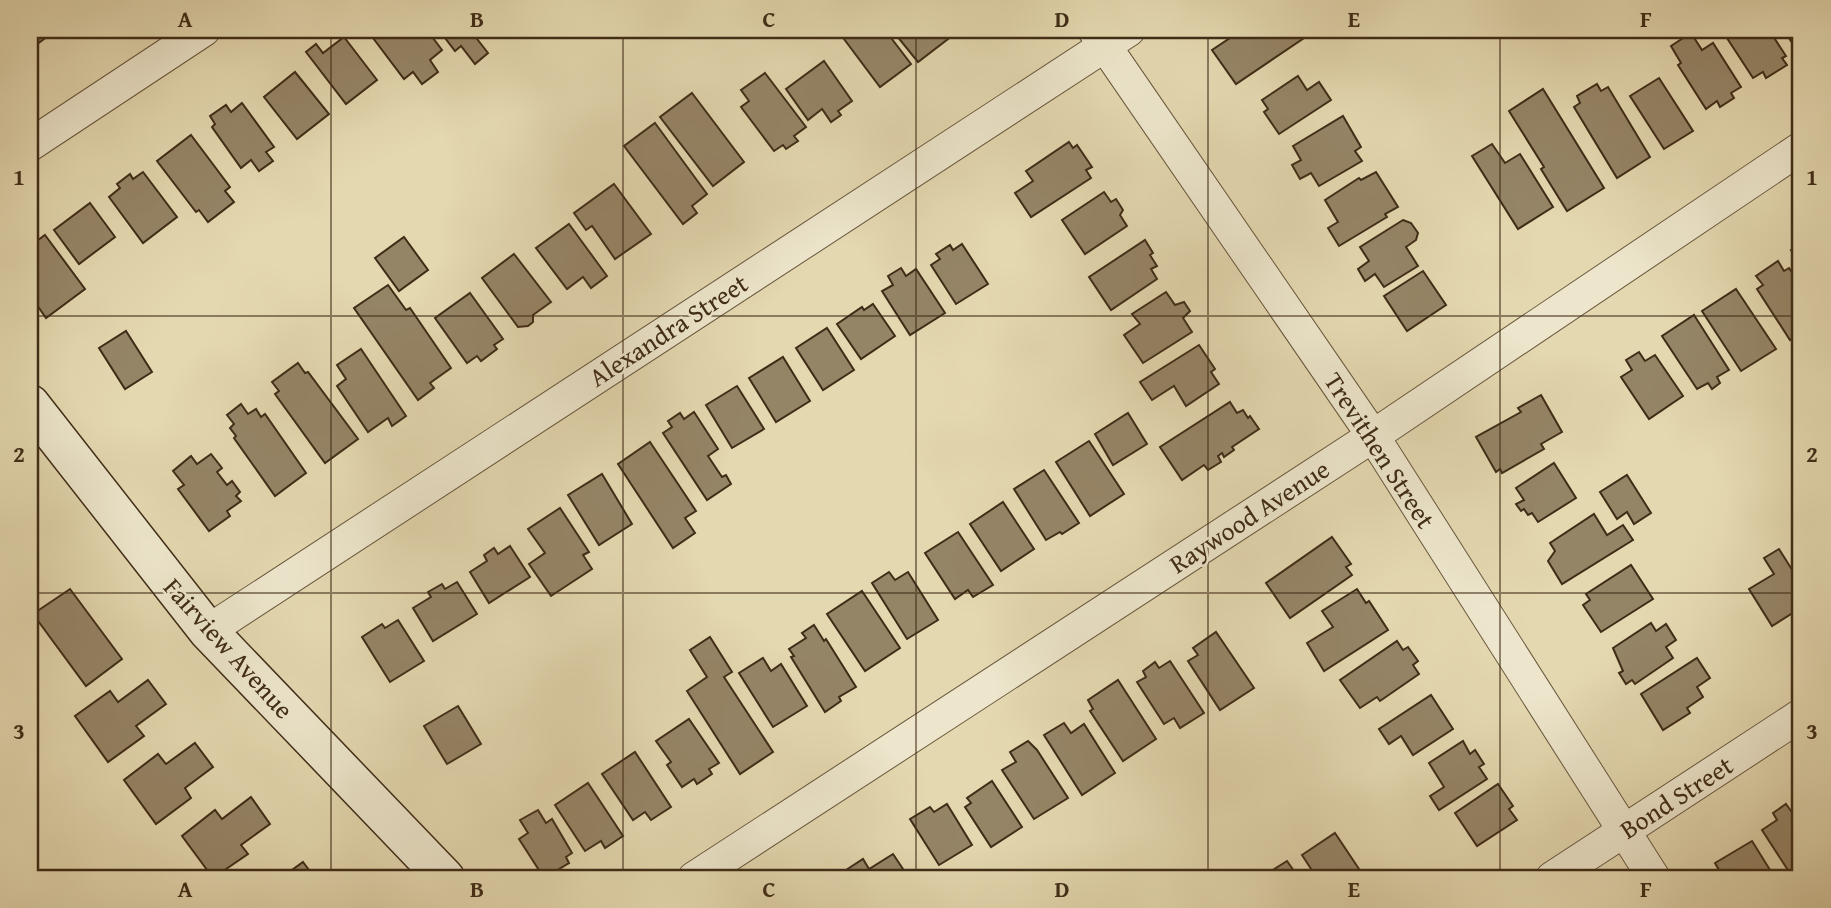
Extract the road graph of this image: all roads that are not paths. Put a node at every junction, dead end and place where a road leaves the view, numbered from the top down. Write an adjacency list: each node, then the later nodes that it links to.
1 (204, 30): 3 (street)
2 (1109, 35): 6 (street, Trevithen Street); 7 (street, Alexandra Street)
3 (30, 145)
4 (1801, 148): 6 (street, Raywood Avenue)
5 (30, 404): 7 (street, Fairview Avenue)
6 (1373, 436): 9 (street, Trevithen Street); 11 (street, Raywood Avenue)
7 (208, 631): 10 (street, Fairview Avenue)
8 (1801, 715): 9 (street, Bond Street)
9 (1623, 831): 12 (street, Bond Street); 13 (street, Trevithen Street)
10 (445, 878)
11 (694, 878)
12 (1552, 878)
13 (1654, 878)

